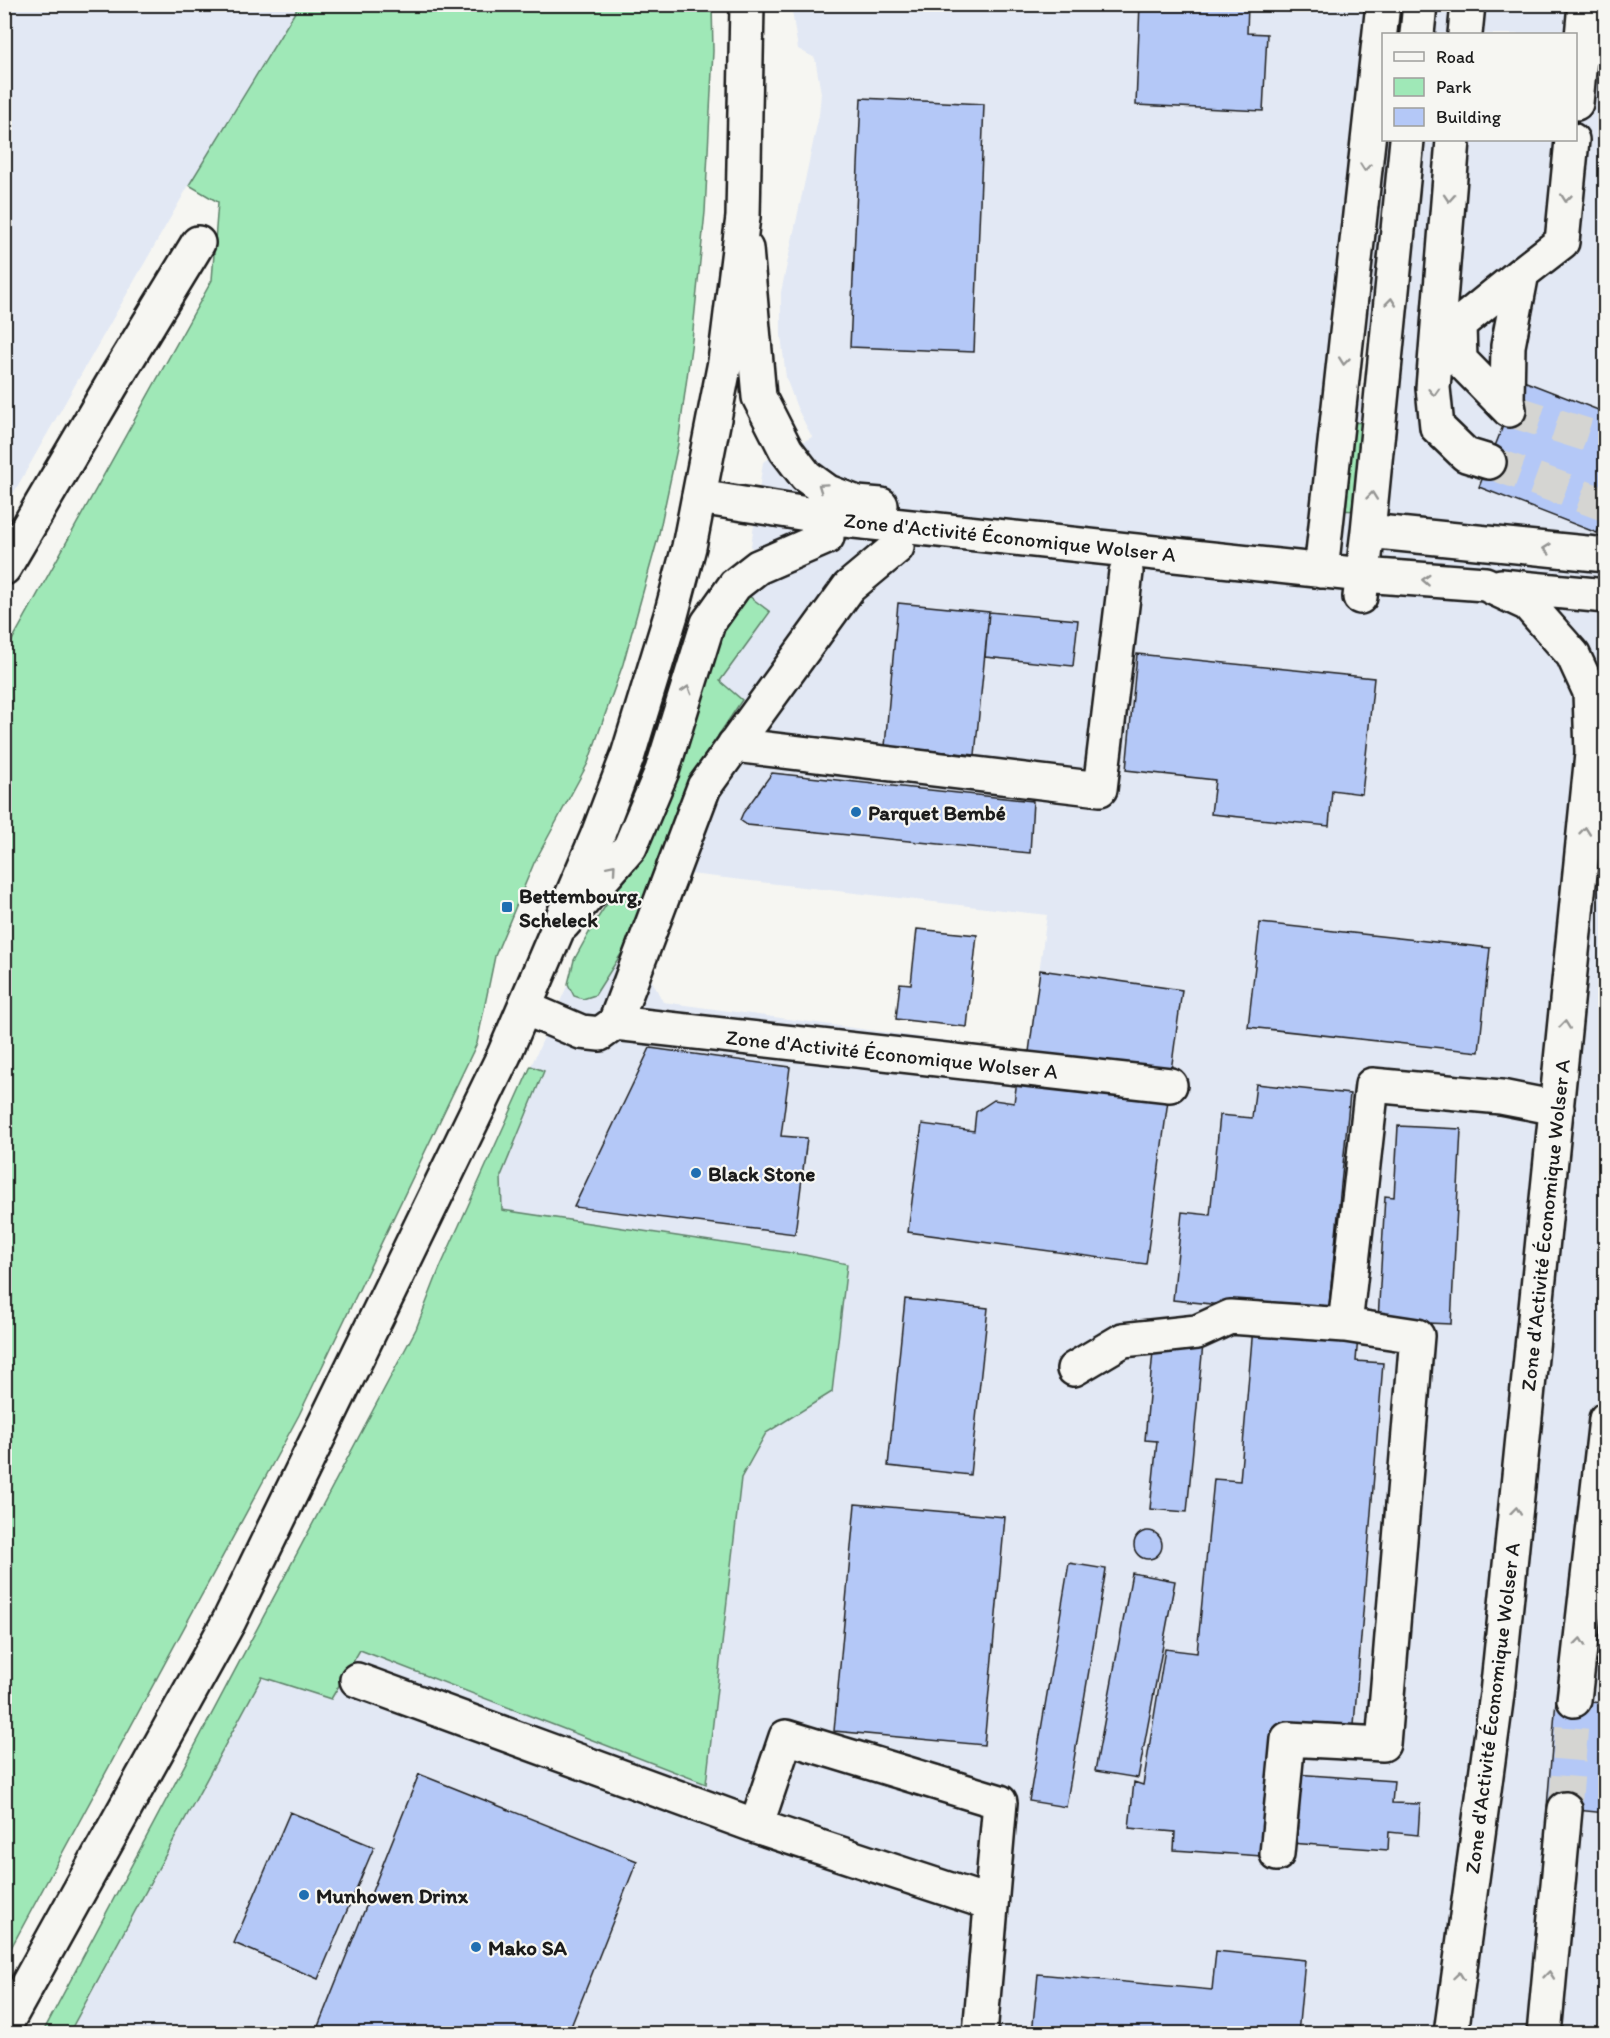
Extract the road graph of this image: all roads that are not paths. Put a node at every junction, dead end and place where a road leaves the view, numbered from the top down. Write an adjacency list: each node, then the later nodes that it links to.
1 (747, 4): 13 (street)
2 (1383, 4): 8 (street)
3 (1420, 4): 6 (street)
4 (1468, 4): 7 (street)
5 (1585, 4): 9 (street)
6 (1417, 33)
7 (1465, 33)
8 (1369, 79): 23 (street, one-way to 23)
9 (1577, 83)
10 (1407, 141): 19 (street, one-way to 10)
11 (1453, 141): 16 (street, one-way to 16)
12 (1572, 141): 15 (street, one-way to 15)
13 (743, 217): 18 (street); 23 (street, one-way to 13)
14 (198, 243): 24 (street)
15 (1522, 273): 16 (street); 16 (street)
16 (1448, 333): 17 (street, one-way to 17)
17 (1489, 462)
18 (698, 506): 20 (street); 23 (street, Zone d'Activité Économique Wolser A); 30 (street)
19 (1368, 531): 22 (street, one-way to 19); 26 (street)
20 (827, 537): 21 (street); 30 (street, one-way to 20)
21 (897, 547): 25 (street); 29 (street, Zone d'Activité Économique Wolser A)
22 (1605, 555)
23 (1323, 561): 26 (street, Zone d'Activité Économique Wolser A)
24 (4, 568)
25 (1126, 572): 26 (street); 29 (street)
26 (1363, 575): 27 (street, Zone d'Activité Économique Wolser A, one-way to 26)
27 (1485, 584): 28 (street); 34 (street, Zone d'Activité Économique Wolser A, one-way to 27)
28 (1605, 596)
29 (734, 745): 32 (street, Zone d'Activité Économique Wolser A)
30 (560, 928): 31 (street)
31 (525, 1008): 32 (street, Zone d'Activité Économique Wolser A); 44 (street)
32 (615, 1023): 33 (street, Zone d'Activité Économique Wolser A)
33 (1170, 1085)
34 (1557, 1108): 35 (street); 46 (street, Zone d'Activité Économique Wolser A, one-way to 34)
35 (1345, 1325): 36 (street); 42 (street)
36 (1074, 1369)
37 (1605, 1419): 39 (street, one-way to 37)
38 (357, 1680): 41 (street)
39 (1574, 1700)
40 (1565, 1809): 47 (street, one-way to 40)
41 (756, 1826): 43 (street); 43 (street)
42 (1277, 1854)
43 (990, 1902): 45 (street)
44 (4, 2027)
45 (980, 2034)
46 (1451, 2034)
47 (1544, 2034)

